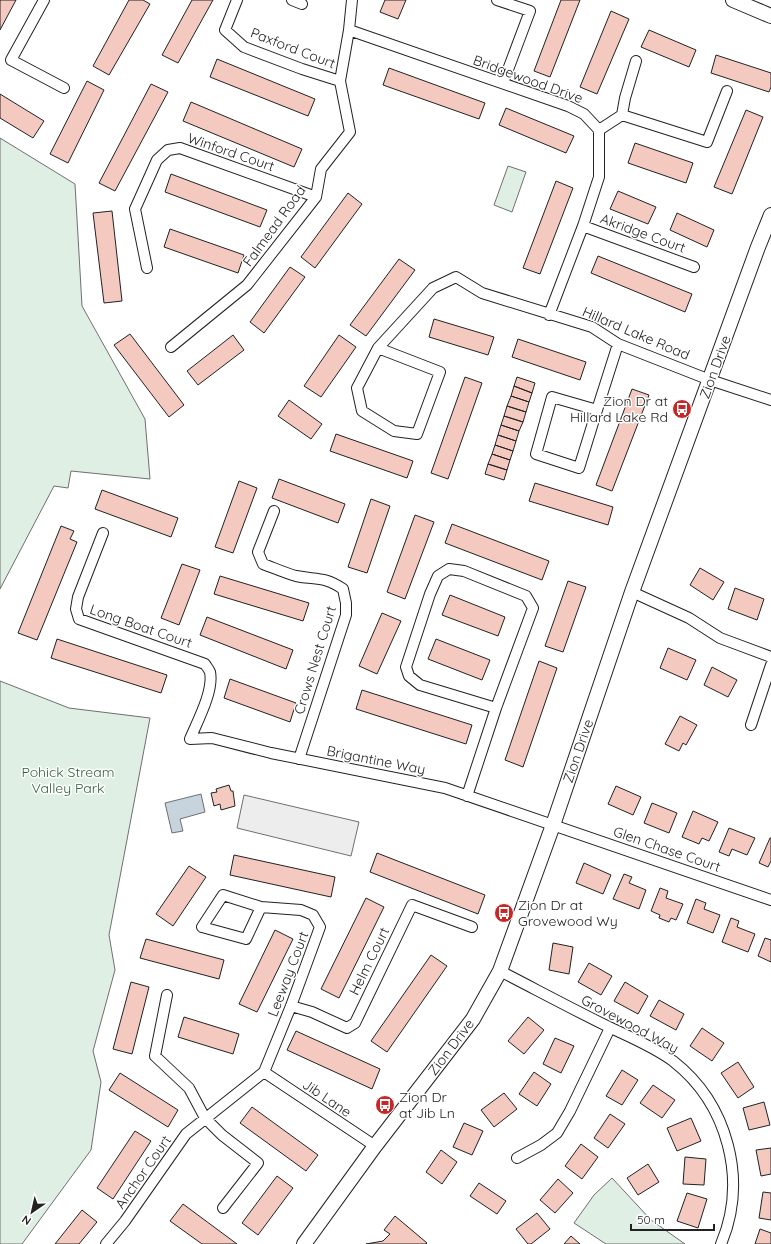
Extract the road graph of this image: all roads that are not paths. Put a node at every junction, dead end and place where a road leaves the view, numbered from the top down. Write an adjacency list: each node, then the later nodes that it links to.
1 (44, 0): 13 (street)
2 (237, 0): 11 (street, Paxford Court)
3 (292, 0): 7 (street)
4 (352, 0): 9 (street, Falmead Road)
5 (497, 0): 12 (street)
6 (733, 0): 8 (street)
7 (302, 4)
8 (771, 16)
9 (349, 30): 11 (street, Falmead Road); 12 (street, Bridgewood Drive)
10 (636, 61): 15 (street)
11 (340, 81): 17 (street, Falmead Road)
12 (503, 83): 16 (street, Bridgewood Drive)
13 (64, 88)
14 (727, 91): 15 (street)
15 (622, 115): 16 (street)
16 (599, 130): 19 (street)
17 (316, 197): 21 (street, Winford Court); 24 (street, Falmead Road)
18 (771, 215): 26 (street, Zion Drive)
19 (583, 226): 20 (street, Akridge Court); 22 (street)
20 (694, 267)
21 (147, 268)
22 (549, 315): 23 (street, Hillard Lake Road); 25 (street, Hillard Lake Road)
23 (618, 344): 26 (street, Hillard Lake Road); 28 (street)
24 (171, 347)
25 (378, 348): 25 (street)
26 (710, 380): 27 (street, Hillard Lake Road); 31 (street, Zion Drive)
27 (771, 400)
28 (597, 410): 28 (street)
29 (274, 511): 37 (street, Crows Nest Court)
30 (103, 533): 36 (street, Long Boat Court)
31 (632, 592): 32 (street); 39 (street, Zion Drive)
32 (771, 657)
33 (771, 665): 35 (street)
34 (496, 708): 34 (street); 38 (street)
35 (751, 725)
36 (190, 739): 37 (street, Brigantine Way)
37 (299, 759): 38 (street, Brigantine Way)
38 (467, 796): 39 (street, Brigantine Way)
39 (553, 825): 40 (street, Glen Chase Court); 43 (street, Zion Drive)
40 (771, 900)
41 (261, 907): 41 (street, Leeway Court); 45 (street, Leeway Court)
42 (472, 927): 45 (street, Helm Court)
43 (500, 972): 46 (street, Grovewood Way); 49 (street, Zion Drive)
44 (167, 994): 48 (street)
45 (291, 1006): 47 (street, Leeway Court)
46 (610, 1028): 50 (street); 54 (street, Grovewood Way)
47 (264, 1072): 48 (street, Anchor Court); 49 (street, Jib Lane)
48 (205, 1118): 51 (street); 52 (street, Anchor Court)
49 (375, 1146): 53 (street, Zion Drive)
50 (517, 1158)
51 (223, 1208)
52 (106, 1244)
53 (304, 1244)
54 (721, 1244)

